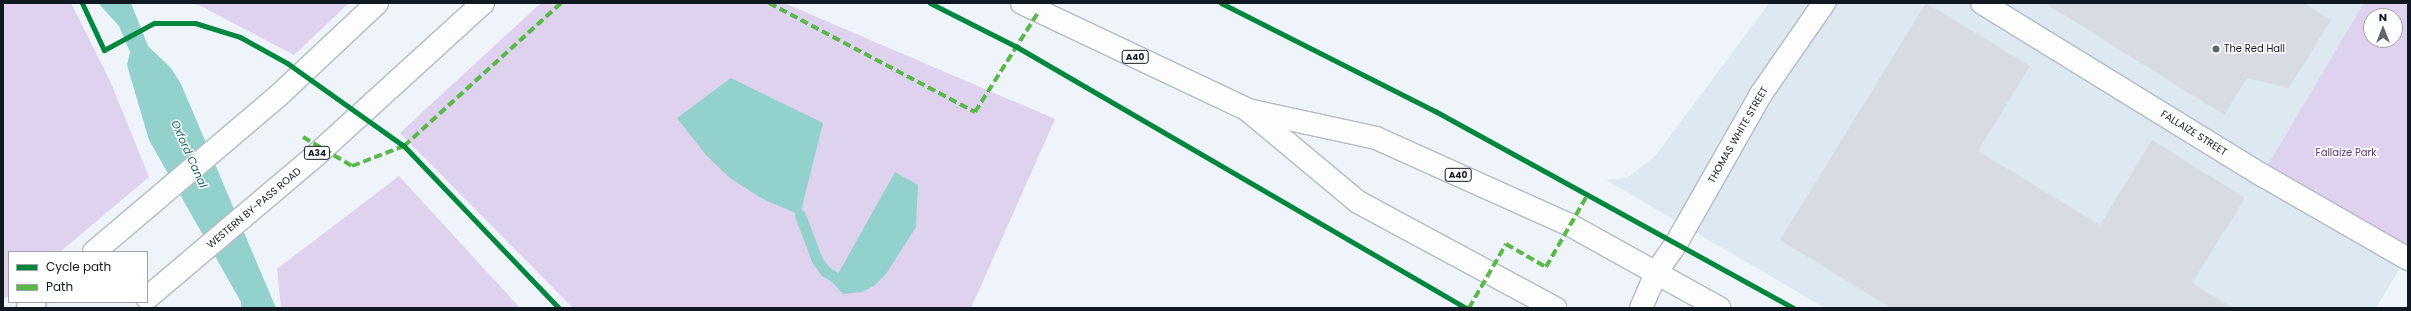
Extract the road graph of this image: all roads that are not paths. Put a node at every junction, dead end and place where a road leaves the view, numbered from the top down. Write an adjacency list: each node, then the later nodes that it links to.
1 (377, 3): 7 (main road)
2 (483, 3): 10 (main road, WESTERN BY-PASS ROAD / A34)
3 (1022, 3): 6 (main road, A40)
4 (1824, 3): 9 (main road, THOMAS WHITE STREET)
5 (1982, 3): 8 (main road, FALLAIZE STREET)
6 (1248, 110): 9 (main road, A40); 11 (main road, A40)
7 (95, 251)
8 (2408, 259)
9 (1657, 271): 12 (main road, THOMAS WHITE STREET); 13 (main road, A40)
10 (148, 297)
11 (1555, 308)
12 (1641, 308)
13 (1719, 308)

